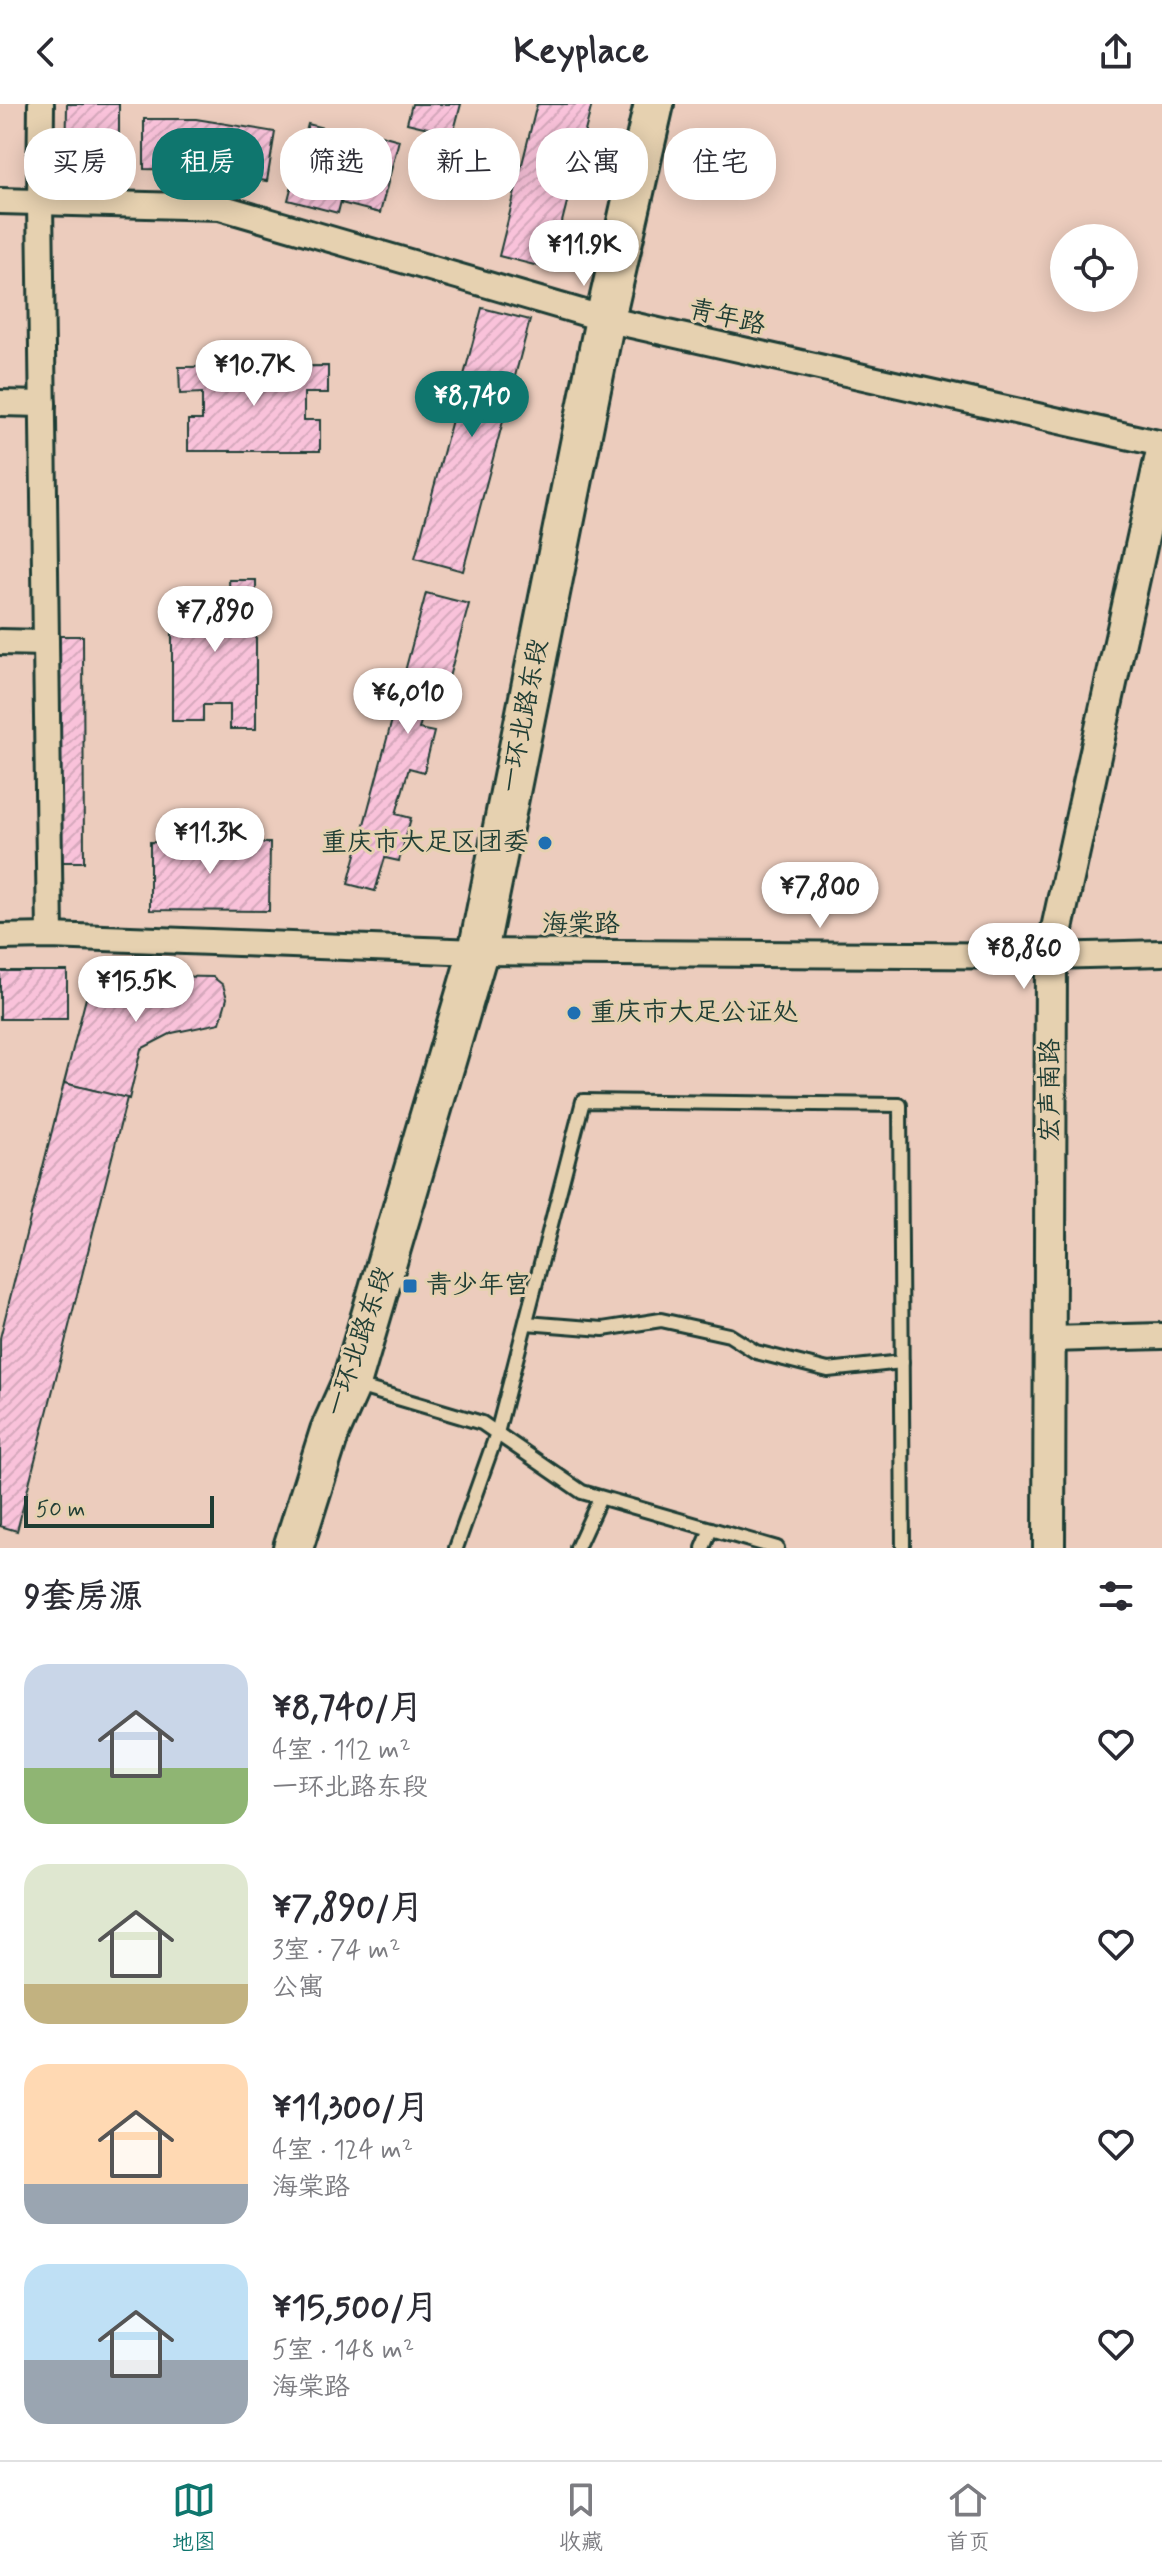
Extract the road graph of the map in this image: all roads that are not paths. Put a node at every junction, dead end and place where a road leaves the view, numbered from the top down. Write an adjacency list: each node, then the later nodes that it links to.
1 (41, 104): 4 (street)
2 (654, 104): 5 (main road, 一环北路东段)
3 (0, 201): 4 (street, 青年路)
4 (40, 203): 5 (street, 青年路); 7 (street)
5 (605, 319): 8 (street, 青年路); 14 (main road, 一环北路东段)
6 (0, 403): 7 (street)
7 (43, 404): 11 (street)
8 (1162, 444)
9 (1162, 451): 16 (street, 宏声南路)
10 (0, 642): 11 (street)
11 (46, 643): 12 (street)
12 (50, 936): 13 (street, 海棠路); 14 (street, 海棠路)
13 (0, 937)
14 (478, 952): 16 (street, 海棠路); 21 (main road, 一环北路东段)
15 (1162, 953): 16 (street, 海棠路)
16 (1051, 956): 19 (street, 宏声南路)
17 (526, 1323): 20 (lane); 20 (lane); 22 (lane)
18 (1162, 1336): 19 (street)
19 (1050, 1339): 31 (street, 宏声南路)
20 (902, 1362): 30 (lane)
21 (351, 1384): 22 (lane); 25 (main road, 一环北路东段)
22 (497, 1433): 23 (lane); 26 (lane)
23 (600, 1498): 24 (lane); 27 (lane)
24 (711, 1529): 28 (lane); 29 (lane)
25 (293, 1548)
26 (456, 1548)
27 (577, 1548)
28 (703, 1548)
29 (777, 1548)
30 (903, 1548)
31 (1049, 1548)

